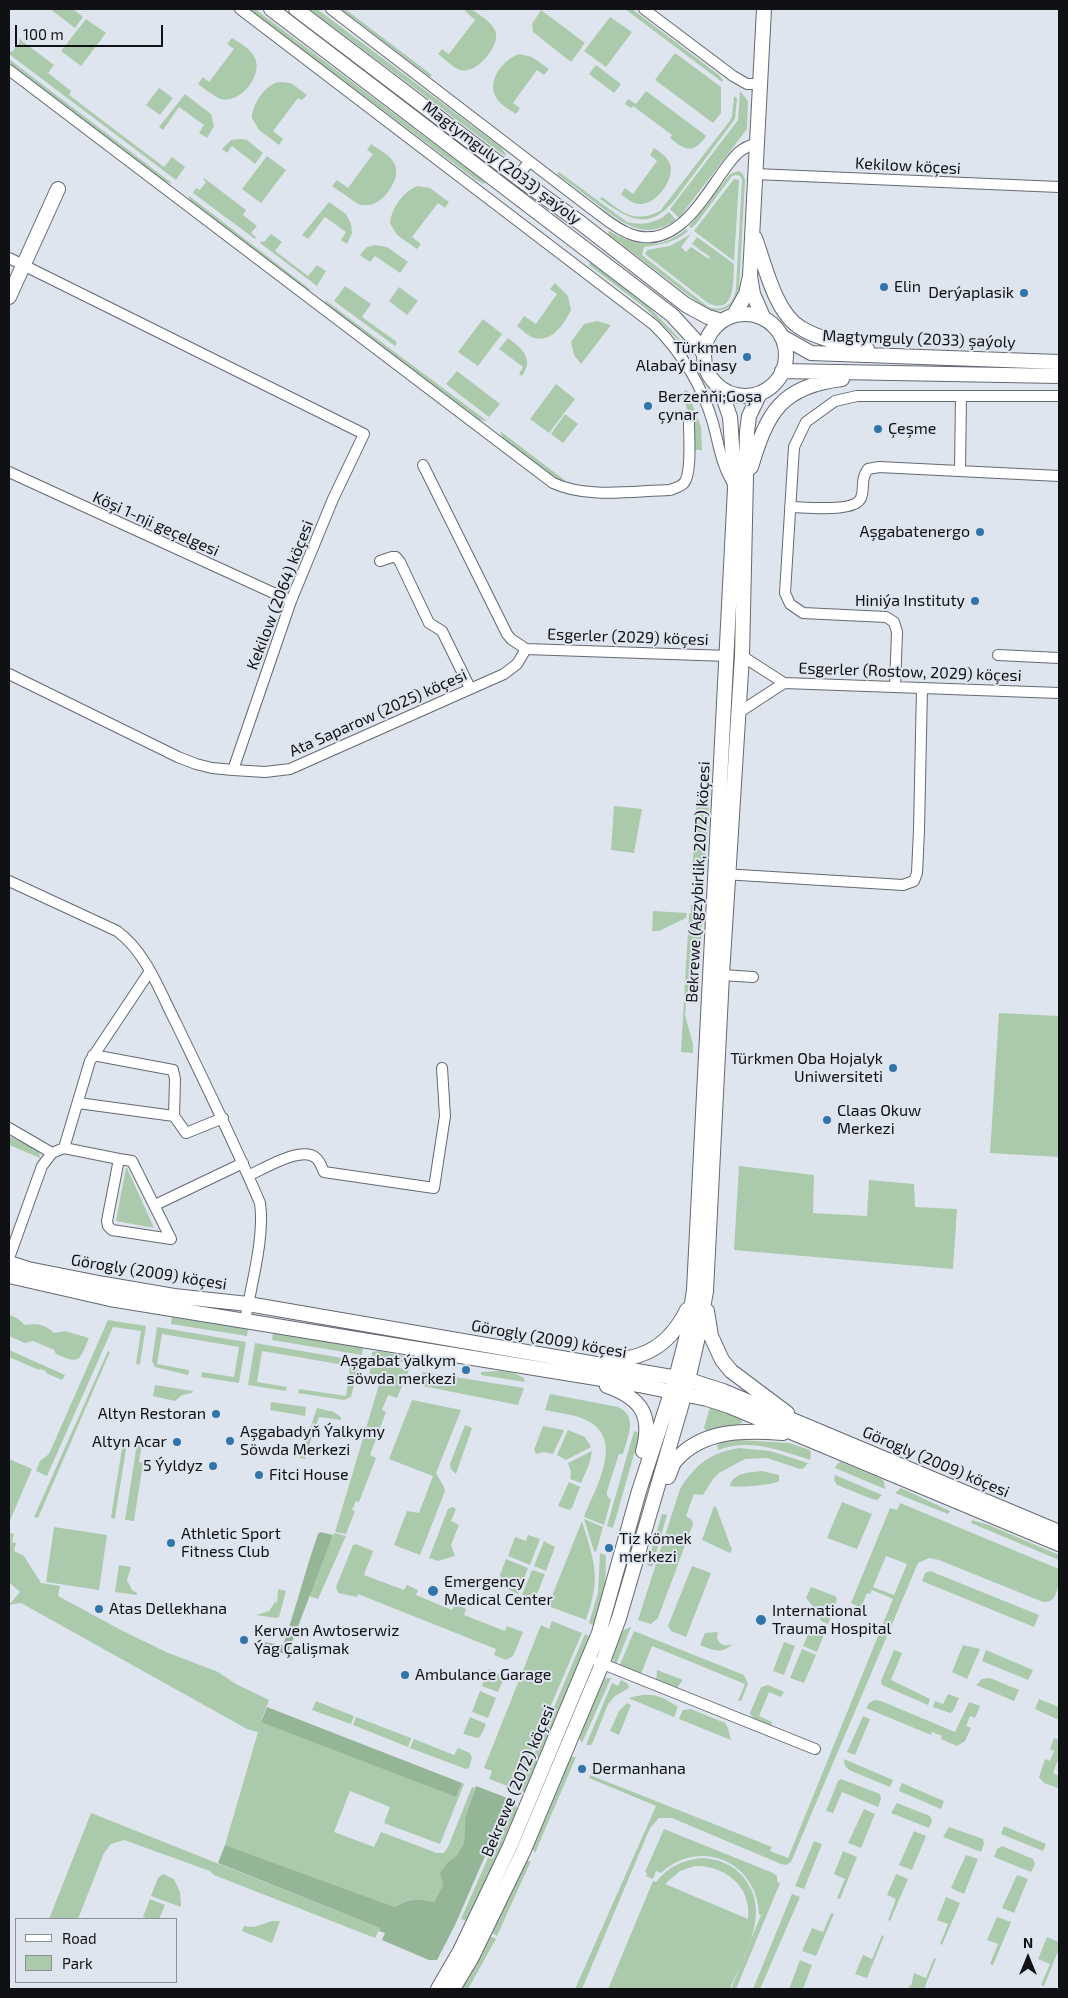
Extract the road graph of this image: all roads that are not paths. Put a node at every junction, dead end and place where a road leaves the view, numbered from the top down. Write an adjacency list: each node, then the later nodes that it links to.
1 (240, 9): 15 (street)
2 (271, 9): 12 (main road, Magtymguly (2033) şaýoly)
3 (296, 9): 12 (main road, Magtymguly (2033) şaýoly)
4 (331, 9): 10 (street)
5 (644, 9): 8 (street)
6 (764, 9): 8 (main road)
7 (9, 70): 38 (street)
8 (760, 84): 9 (main road)
9 (756, 144): 11 (main road); 16 (street)
10 (529, 162): 12 (street); 16 (street)
11 (755, 174): 13 (street, Kekilow köçesi); 18 (main road)
12 (512, 183): 15 (street); 17 (main road, Magtymguly (2033) şaýoly); 19 (main road, Magtymguly (2033) şaýoly)
13 (1059, 187)
14 (58, 189): 22 (main road)
15 (496, 204): 20 (street)
16 (592, 210): 17 (street)
17 (582, 224): 25 (main road, Magtymguly (2033) şaýoly)
18 (752, 231): 23 (main road); 29 (main road)
19 (572, 238): 20 (street); 28 (main road, Magtymguly (2033) şaýoly)
20 (562, 253): 43 (street)
21 (9, 258): 22 (street)
22 (24, 265): 24 (main road); 46 (street, Kekilow (2064) köçesi)
23 (750, 276): 25 (main road); 26 (main road)
24 (9, 298)
25 (728, 318): 26 (main road); 28 (main road)
26 (764, 319): 27 (main road)
27 (781, 336): 29 (main road, Magtymguly (2033) şaýoly); 31 (main road)
28 (704, 354): 34 (main road)
29 (890, 356): 30 (main road, Magtymguly (2033) şaýoly)
30 (1059, 362)
31 (782, 372): 32 (main road, Magtymguly (2033) şaýoly); 35 (main road)
32 (890, 373): 33 (main road, Magtymguly (2033) şaýoly); 43 (main road)
33 (1059, 376)
34 (720, 388): 35 (main road); 43 (main road, Bekrewe (Agzybirlik, 2072) köçesi)
35 (760, 393): 43 (main road, Bekrewe (Agzybirlik, 2072) köçesi)
36 (962, 396): 37 (street); 40 (street); 44 (street)
37 (1059, 396)
38 (689, 422)
39 (422, 465): 47 (street)
40 (960, 471): 42 (street); 44 (street)
41 (9, 472): 46 (street, Köşi 1-nji geçelgesi)
42 (1059, 476)
43 (741, 488): 49 (main road, Bekrewe (Agzybirlik, 2072) köçesi)
44 (790, 507): 53 (street)
45 (380, 561): 54 (street)
46 (291, 601): 58 (street, Kekilow (2064) köçesi)
47 (526, 648): 49 (street, Esgerler (2029) köçesi); 54 (street, Ata Saparow (2025) köçesi)
48 (998, 655): 50 (street)
49 (735, 656): 52 (street); 57 (main road, Bekrewe (Agzybirlik, 2072) köçesi); 59 (main road, Bekrewe (Agzybirlik, 2072) köçesi)
50 (1059, 658)
51 (9, 674): 58 (street, Ata Saparow (2025) köçesi)
52 (784, 683): 53 (street, Esgerler (Rostow, 2029) köçesi); 57 (street, Esgerler (Rostow, 2029) köçesi)
53 (895, 687): 55 (street, Esgerler (Rostow, 2029) köçesi)
54 (470, 688): 58 (street, Ata Saparow (2025) köçesi)
55 (922, 688): 56 (street, Esgerler (Rostow, 2029) köçesi); 59 (street)
56 (1059, 693)
57 (738, 713): 59 (main road, Bekrewe (Agzybirlik, 2072) köçesi)
58 (233, 770)
59 (722, 874): 62 (main road, Bekrewe (Agzybirlik, 2072) köçesi); 79 (main road, Bekrewe (Agzybirlik, 2072) köçesi)
60 (9, 881): 61 (street)
61 (150, 971): 64 (street); 68 (street)
62 (722, 974): 63 (street); 79 (main road, Bekrewe (Agzybirlik, 2072) köçesi)
63 (754, 977)
64 (94, 1055): 66 (street); 67 (street)
65 (442, 1068): 74 (street)
66 (78, 1103): 67 (street); 70 (street)
67 (174, 1116): 68 (street)
68 (223, 1118): 73 (street)
69 (9, 1128): 71 (street)
70 (64, 1148): 71 (street); 72 (street)
71 (52, 1153): 76 (street)
72 (118, 1159): 75 (street); 75 (street)
73 (243, 1164): 74 (street); 75 (street)
74 (248, 1176): 80 (street)
75 (155, 1205)
76 (9, 1258)
77 (9, 1263): 80 (main road, Görogly (2009) köçesi)
78 (9, 1276): 81 (main road, Görogly (2009) köçesi)
79 (700, 1290): 82 (main road); 83 (main road, Bekrewe (Agzybirlik, 2072) köçesi); 84 (main road)
80 (248, 1304): 81 (street); 82 (main road, Görogly (2009) köçesi)
81 (245, 1321): 82 (main road, Görogly (2009) köçesi)
82 (579, 1369): 83 (main road, Görogly (2009) köçesi); 85 (main road)
83 (680, 1386): 84 (main road, Görogly (2009) köçesi); 85 (main road, Bekrewe (2072) köçesi); 86 (main road, Bekrewe (2072) köçesi)
84 (798, 1429): 86 (main road); 87 (main road, Görogly (2009) köçesi); 88 (main road, Görogly (2009) köçesi)
85 (639, 1491): 89 (main road, Bekrewe (2072) köçesi)
86 (654, 1499): 89 (main road, Bekrewe (2072) köçesi)
87 (1059, 1532)
88 (1059, 1544)
89 (596, 1661): 90 (street); 91 (main road, Bekrewe (2072) köçesi); 92 (main road, Bekrewe (2072) köçesi)
90 (815, 1749)
91 (438, 1989)
92 (453, 1989)

